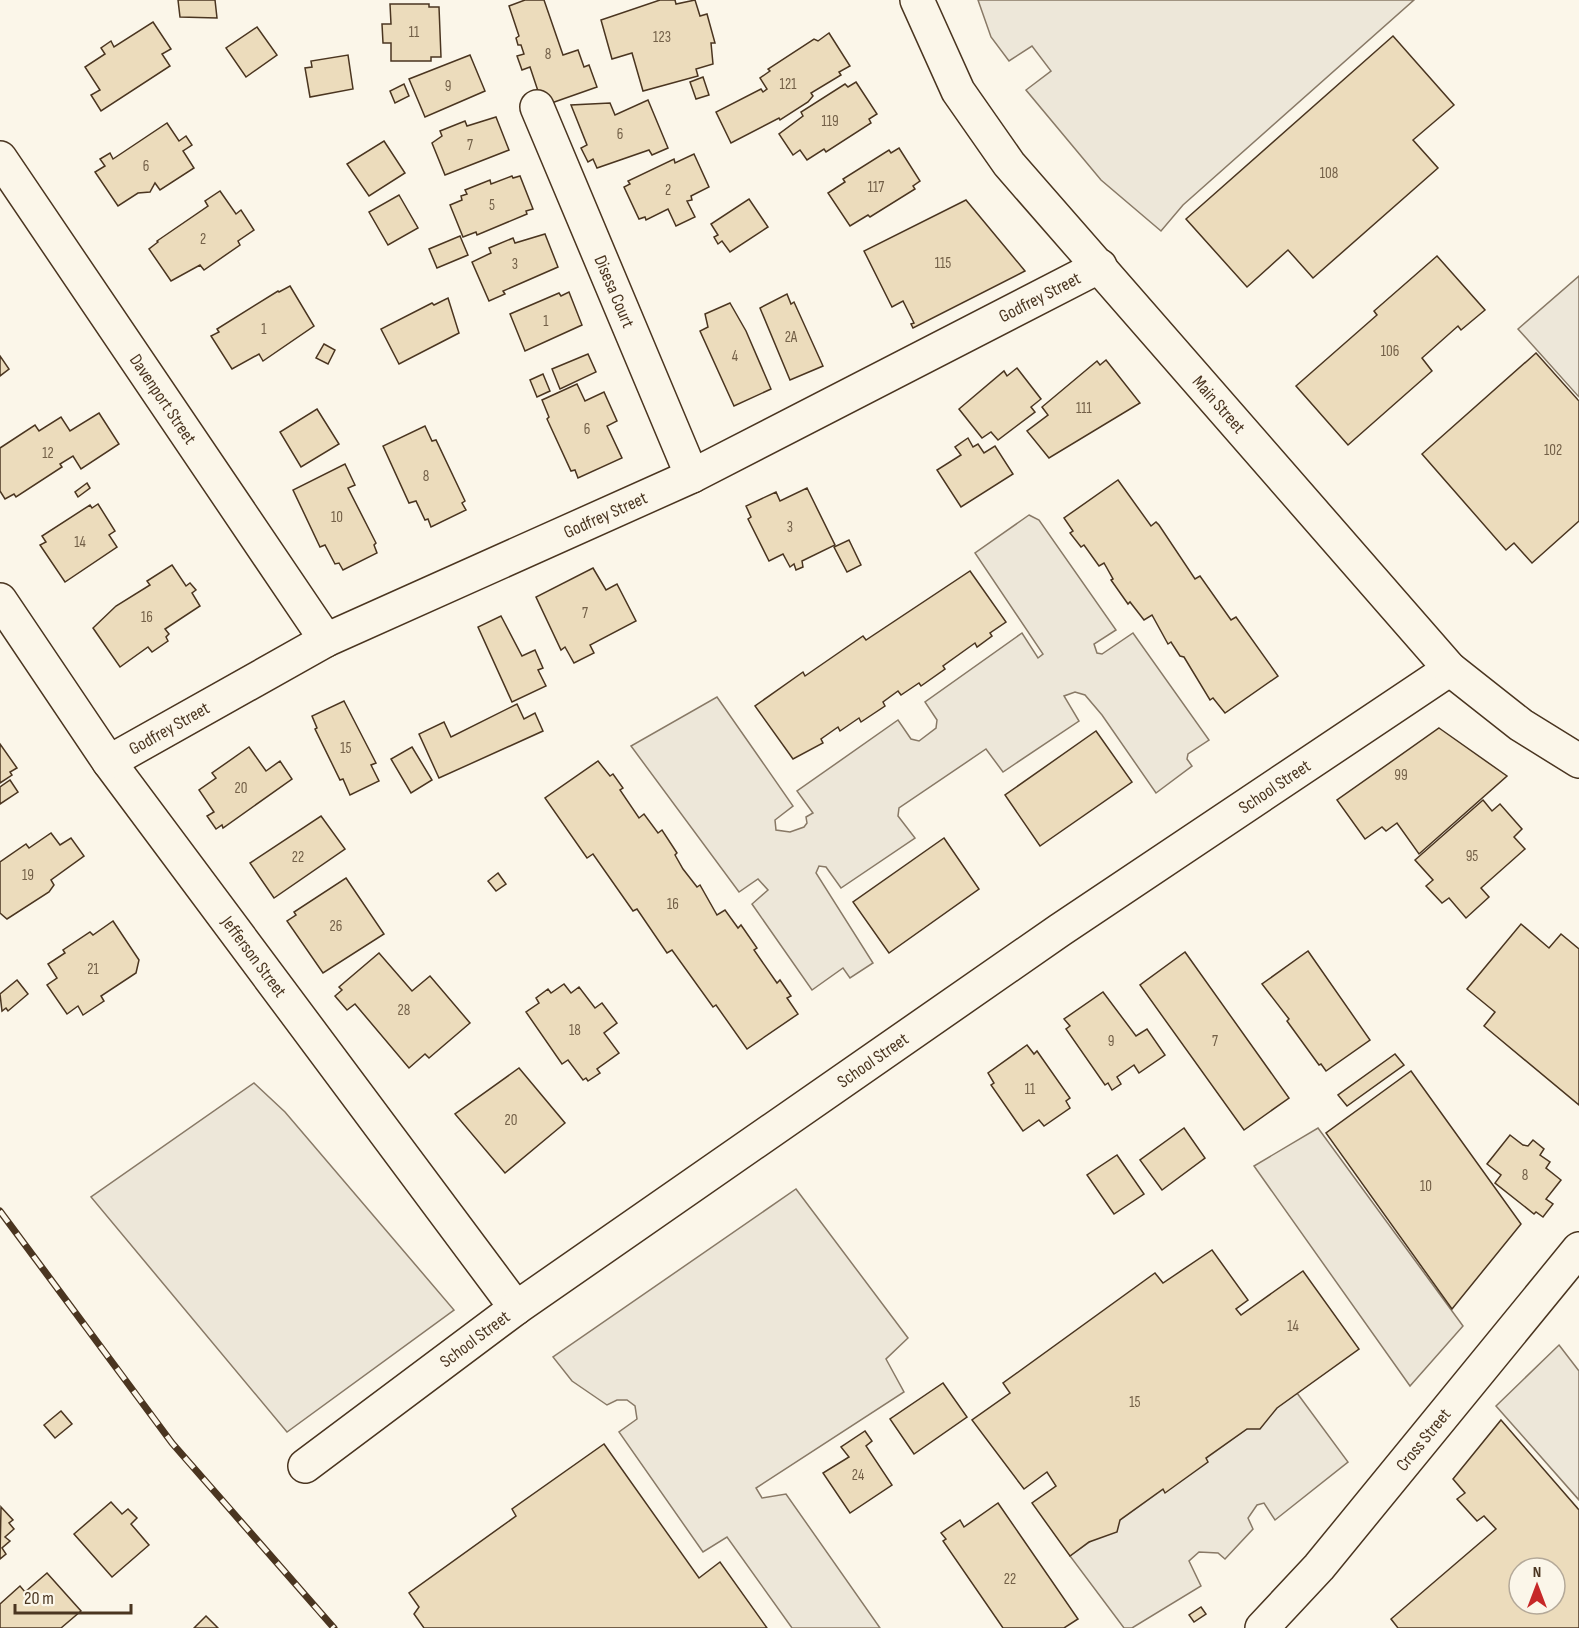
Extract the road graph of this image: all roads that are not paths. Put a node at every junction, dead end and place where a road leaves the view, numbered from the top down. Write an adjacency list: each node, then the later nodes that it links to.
1 (917, 0): 4 (street, Main Street)
2 (537, 107): 5 (street, Disesa Court)
3 (0, 158): 7 (street, Davenport Street)
4 (1100, 266): 5 (street, Godfrey Street); 8 (street, Main Street)
5 (692, 476): 7 (street, Godfrey Street)
6 (0, 600): 10 (street, Jefferson Street)
7 (326, 640): 10 (street, Godfrey Street)
8 (1450, 669): 9 (street, Main Street); 12 (street, School Street)
9 (1579, 761)
10 (109, 762): 12 (street, Jefferson Street)
11 (1579, 1250): 14 (street, Cross Street)
12 (516, 1308): 13 (street, School Street)
13 (305, 1466)
14 (1262, 1628)

